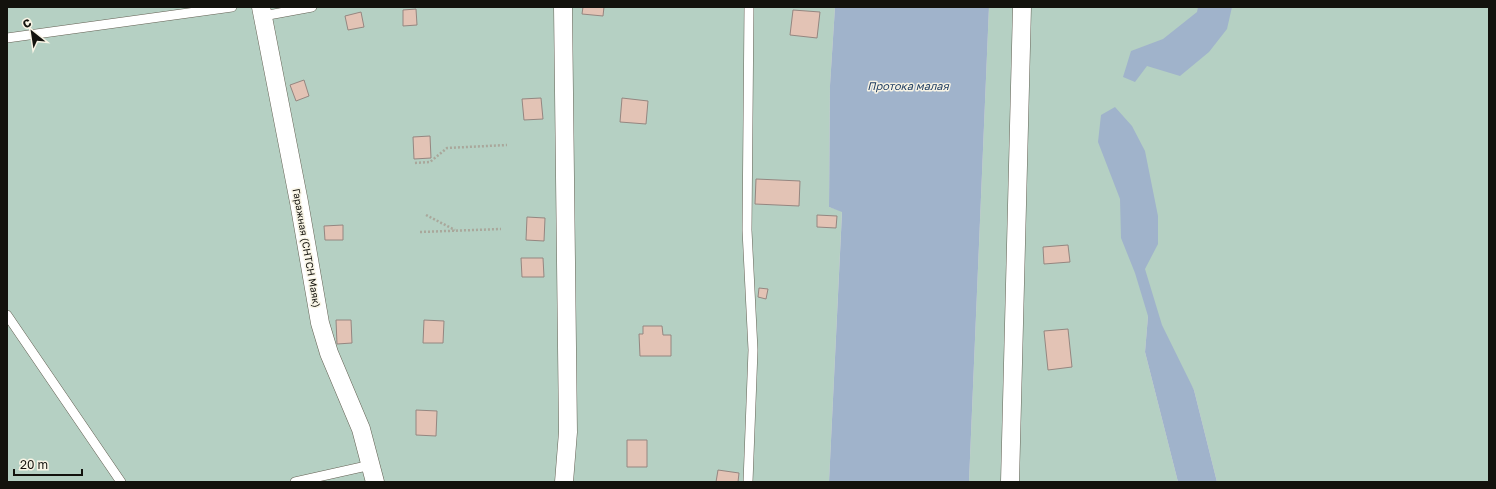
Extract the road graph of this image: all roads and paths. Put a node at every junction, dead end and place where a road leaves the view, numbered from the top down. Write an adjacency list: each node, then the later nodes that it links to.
1 (232, 7): 7 (lane)
2 (312, 7): 6 (lane)
3 (563, 7): 18 (street)
4 (749, 7): 19 (lane)
5 (1022, 7): 20 (street)
6 (262, 11): 15 (street, Гаражная (СНТСН Маяк))
7 (7, 38)
8 (507, 145): 9 (path)
9 (415, 163)
10 (426, 214): 12 (path)
11 (501, 228): 12 (path)
12 (456, 230): 13 (path)
13 (420, 232)
14 (7, 315): 16 (lane)
15 (373, 474): 17 (lane)
16 (121, 482)
17 (295, 482)
18 (564, 482)
19 (748, 482)
20 (1010, 482)

